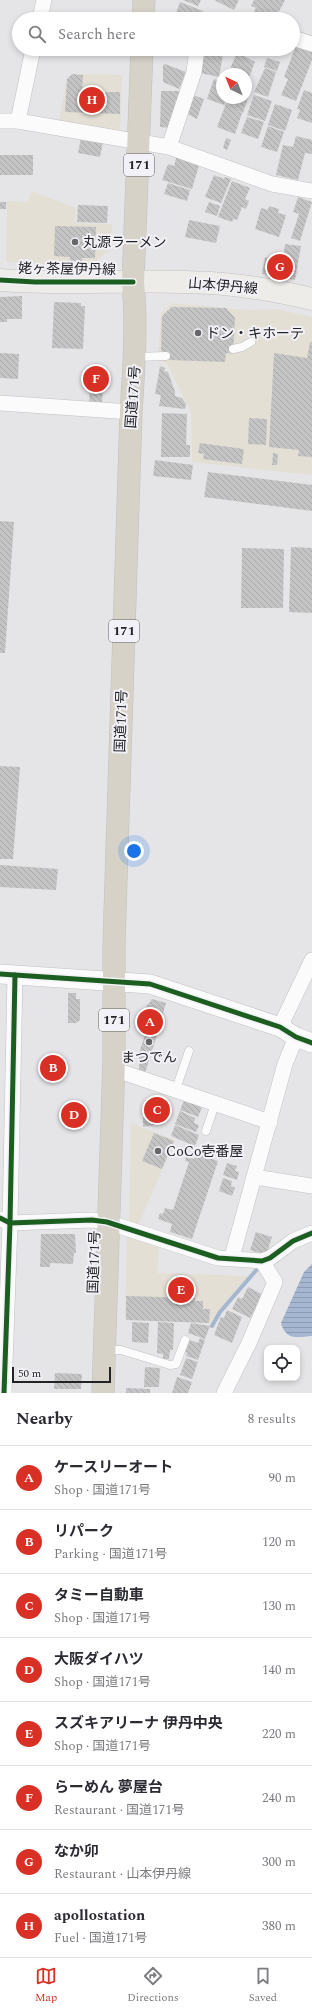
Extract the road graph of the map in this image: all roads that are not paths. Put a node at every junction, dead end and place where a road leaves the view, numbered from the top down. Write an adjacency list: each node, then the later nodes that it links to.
1 (44, 0): 3 (street)
2 (144, 0): 4 (highway)
3 (41, 12)
4 (143, 12)
5 (300, 40): 6 (street)
6 (312, 44)
7 (32, 56): 11 (street)
8 (142, 56): 12 (highway, 国道171号 / 171)
9 (196, 56): 13 (street)
10 (0, 121): 11 (street)
11 (18, 121): 12 (street)
12 (140, 141): 13 (street); 16 (highway, 国道171号 / 171)
13 (169, 147): 14 (street)
14 (312, 191)
15 (0, 280): 16 (main road, 姥ヶ茶屋伊丹線)
16 (134, 282): 17 (main road, 山本伊丹線); 21 (highway, 国道171号 / 171)
17 (312, 299)
18 (251, 342): 19 (lane)
19 (233, 349)
20 (166, 356): 21 (lane)
21 (135, 357): 23 (highway, 国道171号 / 171)
22 (0, 403): 23 (street)
23 (131, 412): 26 (highway, 国道171号 / 171)
24 (312, 960): 27 (street)
25 (7, 975): 26 (street); 37 (street)
26 (113, 981): 27 (street); 30 (highway, 国道171号 / 171)
27 (280, 1027): 28 (street)
28 (304, 1040): 33 (street)
29 (189, 1051): 31 (lane)
30 (114, 1069): 31 (street); 38 (highway, 国道171号 / 171)
31 (176, 1089): 32 (street)
32 (215, 1104): 33 (street); 34 (lane)
33 (270, 1122): 35 (street)
34 (206, 1130)
35 (254, 1177): 36 (street); 40 (street)
36 (312, 1186)
37 (5, 1220): 38 (street); 42 (street)
38 (107, 1222): 40 (street); 44 (highway, 国道171号 / 171)
39 (312, 1233): 41 (street)
40 (232, 1258): 41 (street)
41 (262, 1261): 47 (street)
42 (4, 1284): 45 (street)
43 (184, 1340): 44 (lane)
44 (104, 1350): 46 (highway, 国道171号 / 171)
45 (4, 1393)
46 (103, 1393)
47 (224, 1393)

